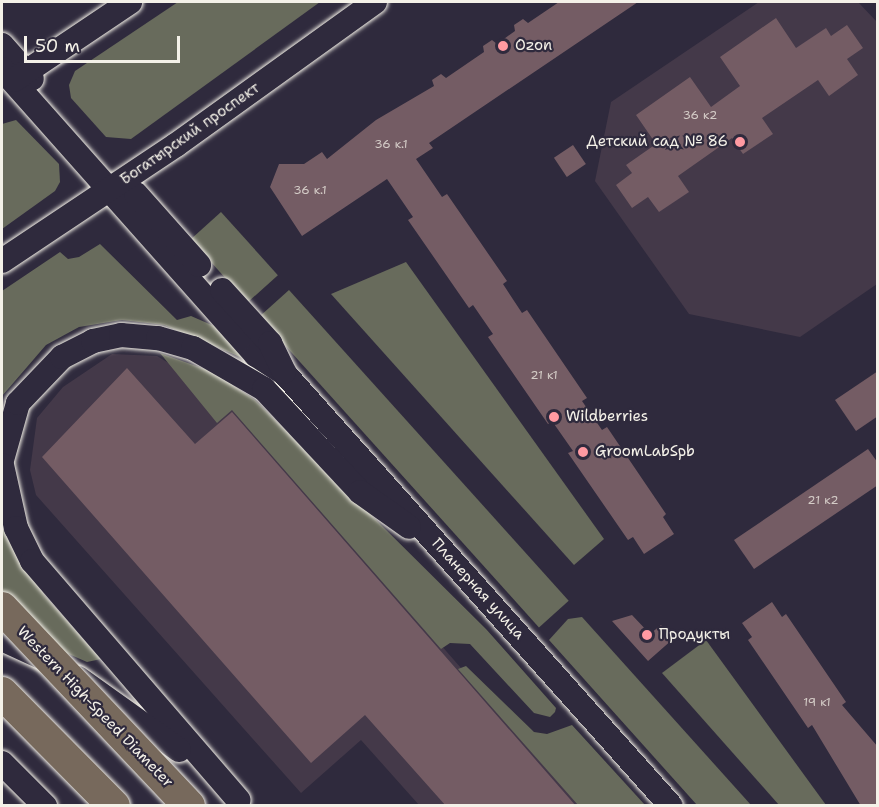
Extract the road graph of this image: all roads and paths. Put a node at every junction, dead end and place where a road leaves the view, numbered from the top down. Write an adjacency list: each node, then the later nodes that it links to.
1 (130, 2): 4 (main road)
2 (375, 2): 5 (main road, Богатырский проспект)
3 (2, 45): 4 (main road, Планерная улица)
4 (10, 78): 5 (main road, Планерная улица)
5 (116, 185): 6 (main road, Богатырский проспект); 8 (main road, Планерная улица)
6 (2, 261)
7 (2, 462): 8 (main road); 15 (main road)
8 (450, 557): 19 (main road, Планерная улица)
9 (2, 608): 18 (highway, Western High-Speed Diameter, bridge)
10 (2, 639): 11 (main road)
11 (35, 654): 12 (main road); 15 (main road)
12 (2, 659)
13 (2, 693): 17 (highway)
14 (2, 763): 16 (main road)
15 (241, 803)
16 (45, 806)
17 (114, 806)
18 (189, 806)
19 (671, 806)

